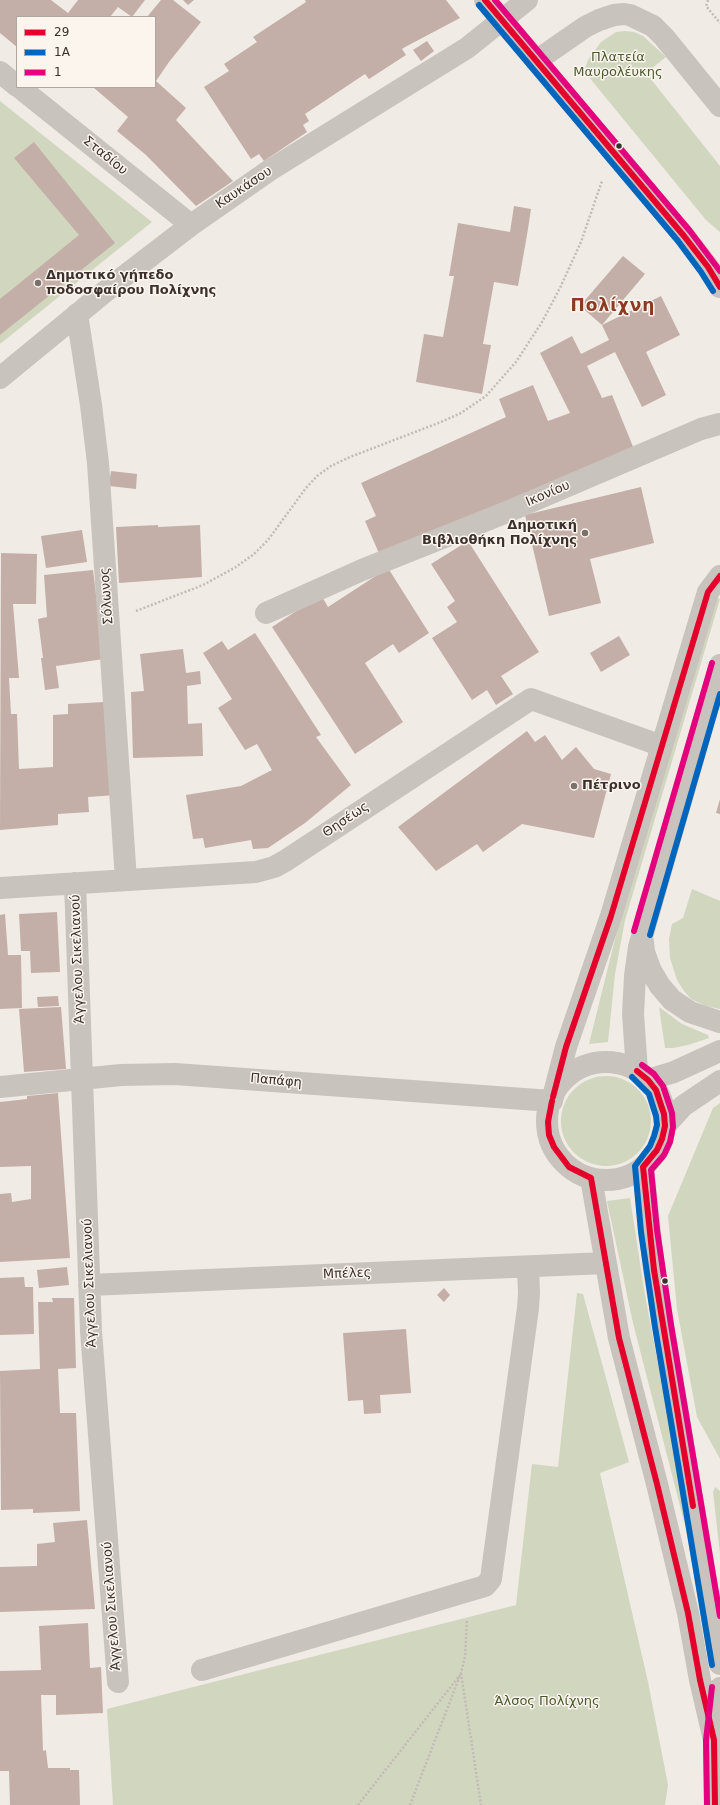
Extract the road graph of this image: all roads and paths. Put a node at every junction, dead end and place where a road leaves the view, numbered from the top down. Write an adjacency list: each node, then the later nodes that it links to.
1 (485, 0): 4 (street)
2 (528, 0): 4 (street, Καυκάσου)
3 (708, 0): 5 (path)
4 (503, 21): 6 (street); 12 (street, Καυκάσου)
5 (720, 23)
6 (536, 61): 10 (street); 11 (street)
7 (0, 72): 8 (street, Σταδίου)
8 (16, 84)
9 (20, 88): 12 (street, Σταδίου)
10 (720, 106)
11 (612, 150): 13 (street); 19 (path)
12 (191, 225): 14 (street, Καυκάσου)
13 (719, 281)
14 (77, 314): 15 (street, Καυκάσου); 19 (street, Σόλωνος)
15 (0, 378)
16 (720, 424): 18 (street, Ικονίου)
17 (720, 576): 21 (street)
18 (266, 613)
19 (108, 617): 22 (street, Σόλωνος)
20 (720, 665): 25 (street)
21 (662, 746): 22 (street, Θησέως); 32 (street)
22 (126, 880): 23 (street, Θησέως)
23 (75, 883): 24 (street, Θησέως); 29 (street, Άγγελου Σικελιανού)
24 (0, 888)
25 (642, 933): 26 (street); 28 (street)
26 (720, 1022)
27 (720, 1051): 28 (street)
28 (643, 1075): 32 (street); 33 (street)
29 (83, 1078): 31 (street, Παπάφη); 32 (street, Παπάφη); 38 (street, Άγγελου Σικελιανού)
30 (720, 1081): 33 (street)
31 (0, 1087)
32 (552, 1099): 35 (street)
33 (665, 1126): 34 (street)
34 (643, 1167): 35 (street); 40 (street)
35 (591, 1178): 36 (street)
36 (606, 1263): 37 (street, Μπέλες); 45 (street)
37 (528, 1267): 38 (street, Μπέλες); 39 (street)
38 (89, 1285): 43 (street, Άγγελου Σικελιανού)
39 (468, 1591): 41 (street); 42 (path)
40 (720, 1664)
41 (202, 1670)
42 (461, 1673): 46 (path); 47 (path); 48 (path)
43 (118, 1682)
44 (720, 1688): 45 (street)
45 (714, 1740): 49 (street)
46 (358, 1805)
47 (410, 1805)
48 (481, 1805)
49 (715, 1805)

